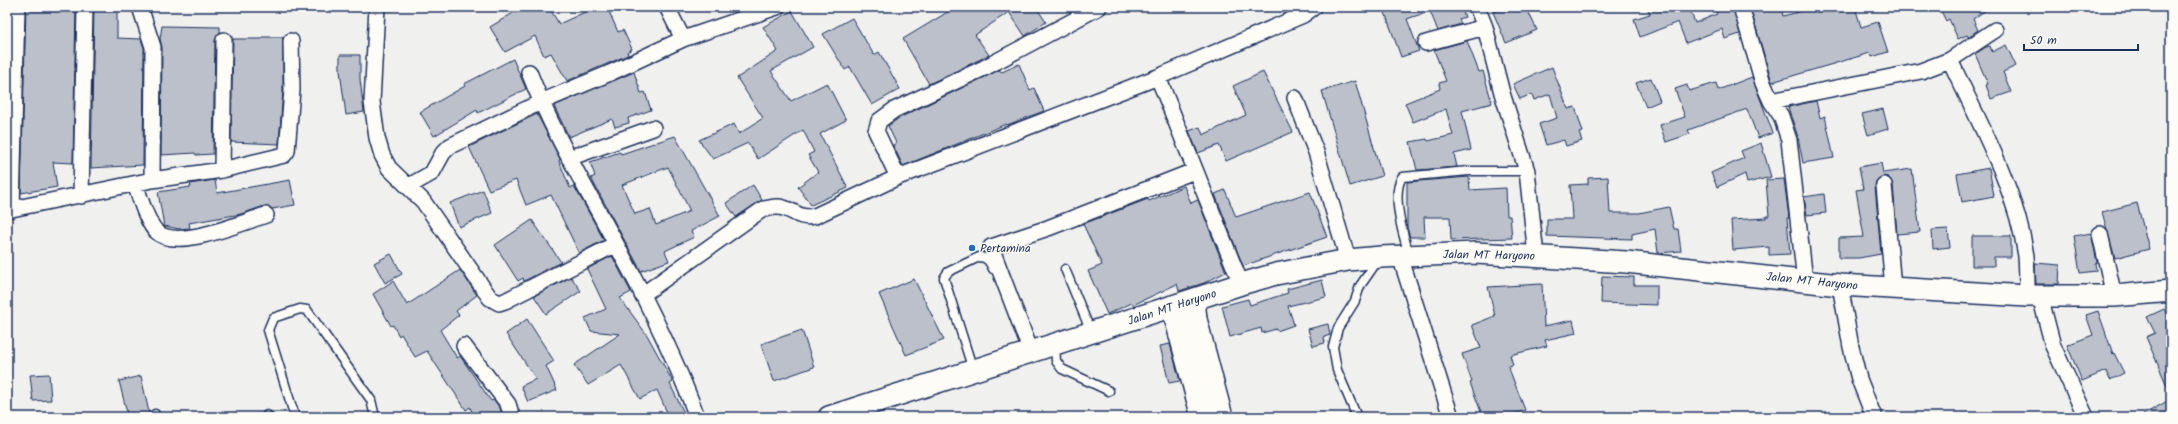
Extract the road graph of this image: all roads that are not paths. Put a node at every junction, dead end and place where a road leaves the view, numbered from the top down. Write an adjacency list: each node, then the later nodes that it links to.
1 (17, 7): 34 (street)
2 (86, 7): 33 (street)
3 (140, 7): 29 (street)
4 (378, 7): 32 (street)
5 (667, 7): 13 (street)
6 (776, 7): 13 (street)
7 (1099, 7): 28 (street)
8 (1314, 7): 19 (street)
9 (1477, 7): 11 (street)
10 (1742, 10): 21 (street)
11 (1486, 27): 16 (street); 27 (street)
12 (1995, 30): 17 (street)
13 (683, 39): 22 (street)
14 (224, 40): 25 (street)
15 (291, 41): 25 (street)
16 (1426, 43)
17 (1950, 60): 21 (street); 48 (street)
18 (529, 72): 22 (street)
19 (1158, 77): 26 (street); 28 (street)
20 (1295, 98): 40 (street)
21 (1771, 101): 42 (street)
22 (540, 102): 24 (street); 32 (street)
23 (653, 128): 24 (street)
24 (569, 158): 37 (street)
25 (222, 170): 29 (street)
26 (1194, 171): 43 (street); 55 (street)
27 (1527, 172): 38 (lane); 39 (street)
28 (898, 177): 47 (street)
29 (152, 180): 30 (street)
30 (136, 184): 33 (street); 35 (street)
31 (1884, 185): 45 (street)
32 (409, 186): 37 (street)
33 (81, 196): 34 (street)
34 (10, 209)
35 (266, 215)
36 (2100, 234): 49 (street)
37 (616, 244): 47 (street)
38 (1396, 256): 39 (main road, Jalan MT Haryono); 40 (main road, Jalan MT Haryono); 67 (lane); 68 (street)
39 (1536, 256): 42 (main road, Jalan MT Haryono)
40 (1348, 260): 43 (main road, Jalan MT Haryono)
41 (1066, 269): 52 (lane)
42 (1805, 281): 44 (main road, Jalan MT Haryono)
43 (1241, 284): 50 (main road, Jalan MT Haryono)
44 (1840, 285): 45 (main road, Jalan MT Haryono); 69 (street)
45 (1893, 288): 48 (main road, Jalan MT Haryono)
46 (2171, 291): 49 (main road, Jalan MT Haryono)
47 (642, 295): 64 (street)
48 (2034, 296): 49 (main road, Jalan MT Haryono); 70 (street)
49 (2114, 296)
50 (1194, 299): 51 (main road, Jalan MT Haryono); 56 (main road)
51 (1172, 306): 52 (main road, Jalan MT Haryono); 57 (main road)
52 (1091, 332): 53 (main road, Jalan MT Haryono)
53 (1055, 344): 55 (main road, Jalan MT Haryono); 59 (lane)
54 (464, 346): 63 (street)
55 (1028, 353): 58 (main road, Jalan MT Haryono); 58 (lane)
56 (1206, 355): 57 (main road); 66 (main road)
57 (1186, 361): 65 (main road)
58 (974, 370): 60 (main road, Jalan MT Haryono)
59 (1109, 391)
60 (837, 416)
61 (295, 417): 62 (lane)
62 (375, 417)
63 (512, 417)
64 (698, 417)
65 (1202, 417)
66 (1222, 417)
67 (1357, 417)
68 (1451, 417)
69 (1874, 417)
70 (2086, 417)

